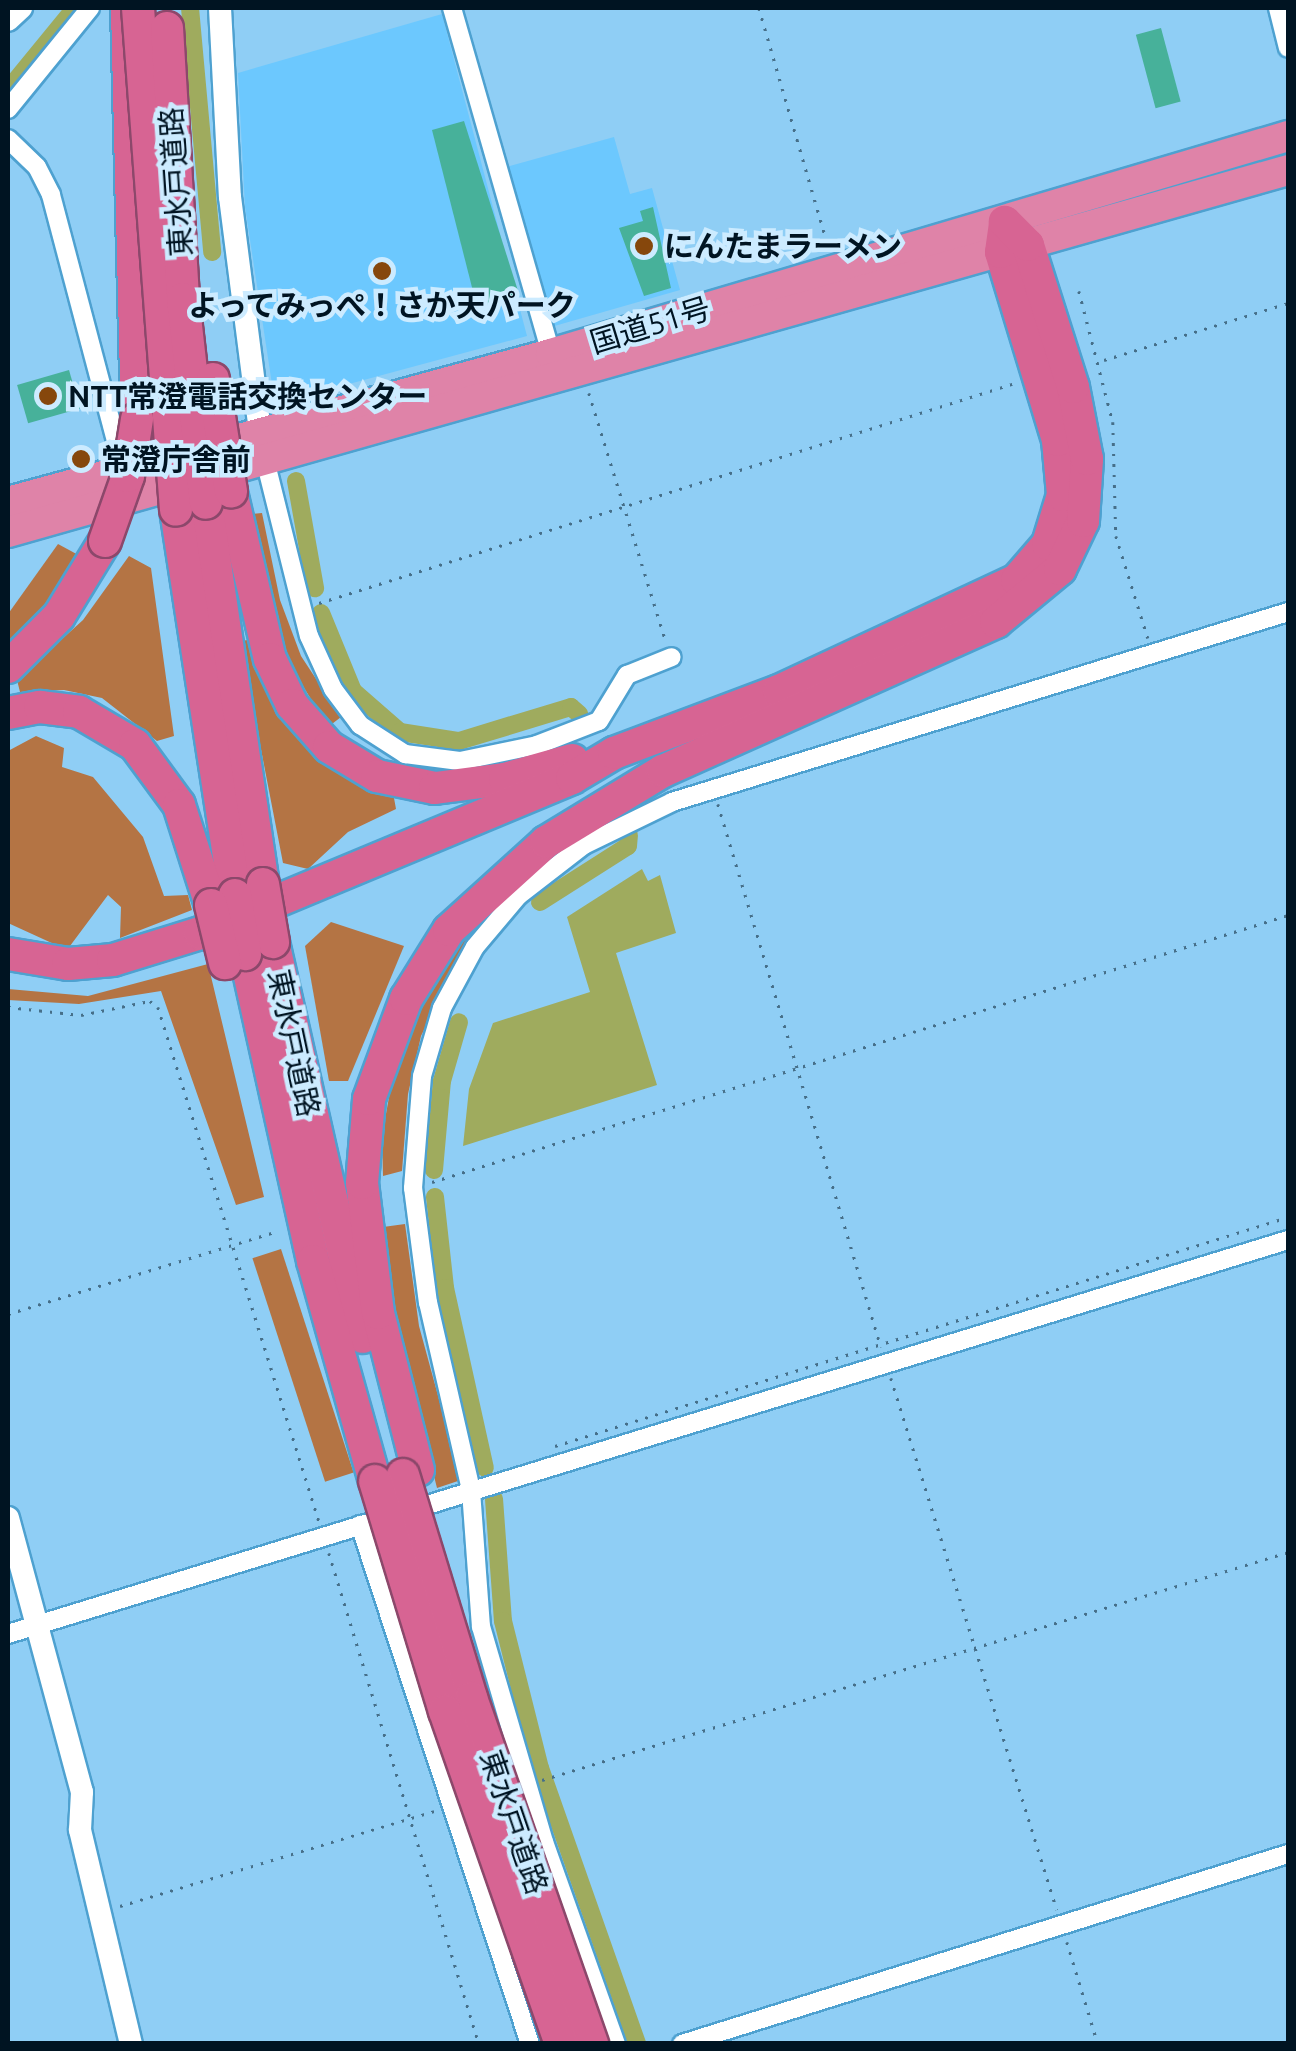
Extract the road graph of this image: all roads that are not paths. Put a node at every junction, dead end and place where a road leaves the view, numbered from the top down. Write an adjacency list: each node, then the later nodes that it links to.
1 (21, 8): 9 (street)
2 (90, 8): 11 (street)
3 (127, 8): 24 (highway, bridge)
4 (138, 8): 20 (highway, 東水戸道路, bridge)
5 (220, 8): 17 (street)
6 (452, 8): 16 (street)
7 (1278, 8): 10 (street)
8 (166, 18): 20 (highway, bridge)
9 (8, 20)
10 (1288, 48)
11 (8, 109)
12 (1288, 136): 15 (highway, 国道51号)
13 (8, 139): 18 (street)
14 (1288, 170): 15 (highway, 国道51号)
15 (1011, 240): 16 (highway, 国道51号); 17 (highway, 国道51号); 26 (highway); 27 (highway)
16 (551, 354): 17 (highway, 国道51号)
17 (262, 446): 18 (highway, 国道51号); 21 (highway, 国道51号); 23 (street)
18 (123, 468): 19 (highway, 国道51号)
19 (8, 502)
20 (204, 502): 26 (highway); 28 (highway, 東水戸道路)
21 (8, 532)
22 (1288, 612): 34 (street)
23 (672, 657)
24 (8, 668)
25 (8, 713): 28 (highway)
26 (614, 753): 30 (highway)
27 (664, 771): 31 (highway); 33 (highway)
28 (236, 894): 29 (highway, 東水戸道路, bridge); 29 (highway, bridge)
29 (248, 953): 33 (highway, 東水戸道路); 33 (highway, 東水戸道路)
30 (8, 954)
31 (8, 972)
32 (1288, 1240): 34 (street)
33 (399, 1475): 42 (highway, 東水戸道路, bridge); 43 (highway, 東水戸道路, bridge)
34 (472, 1490): 36 (street); 44 (street)
35 (8, 1518): 37 (street)
36 (360, 1525): 37 (street); 41 (street)
37 (40, 1624): 38 (street); 40 (street)
38 (8, 1634)
39 (1288, 1854): 45 (street)
40 (130, 2044)
41 (530, 2044)
42 (561, 2044)
43 (592, 2044)
44 (616, 2044)
45 (682, 2044)

